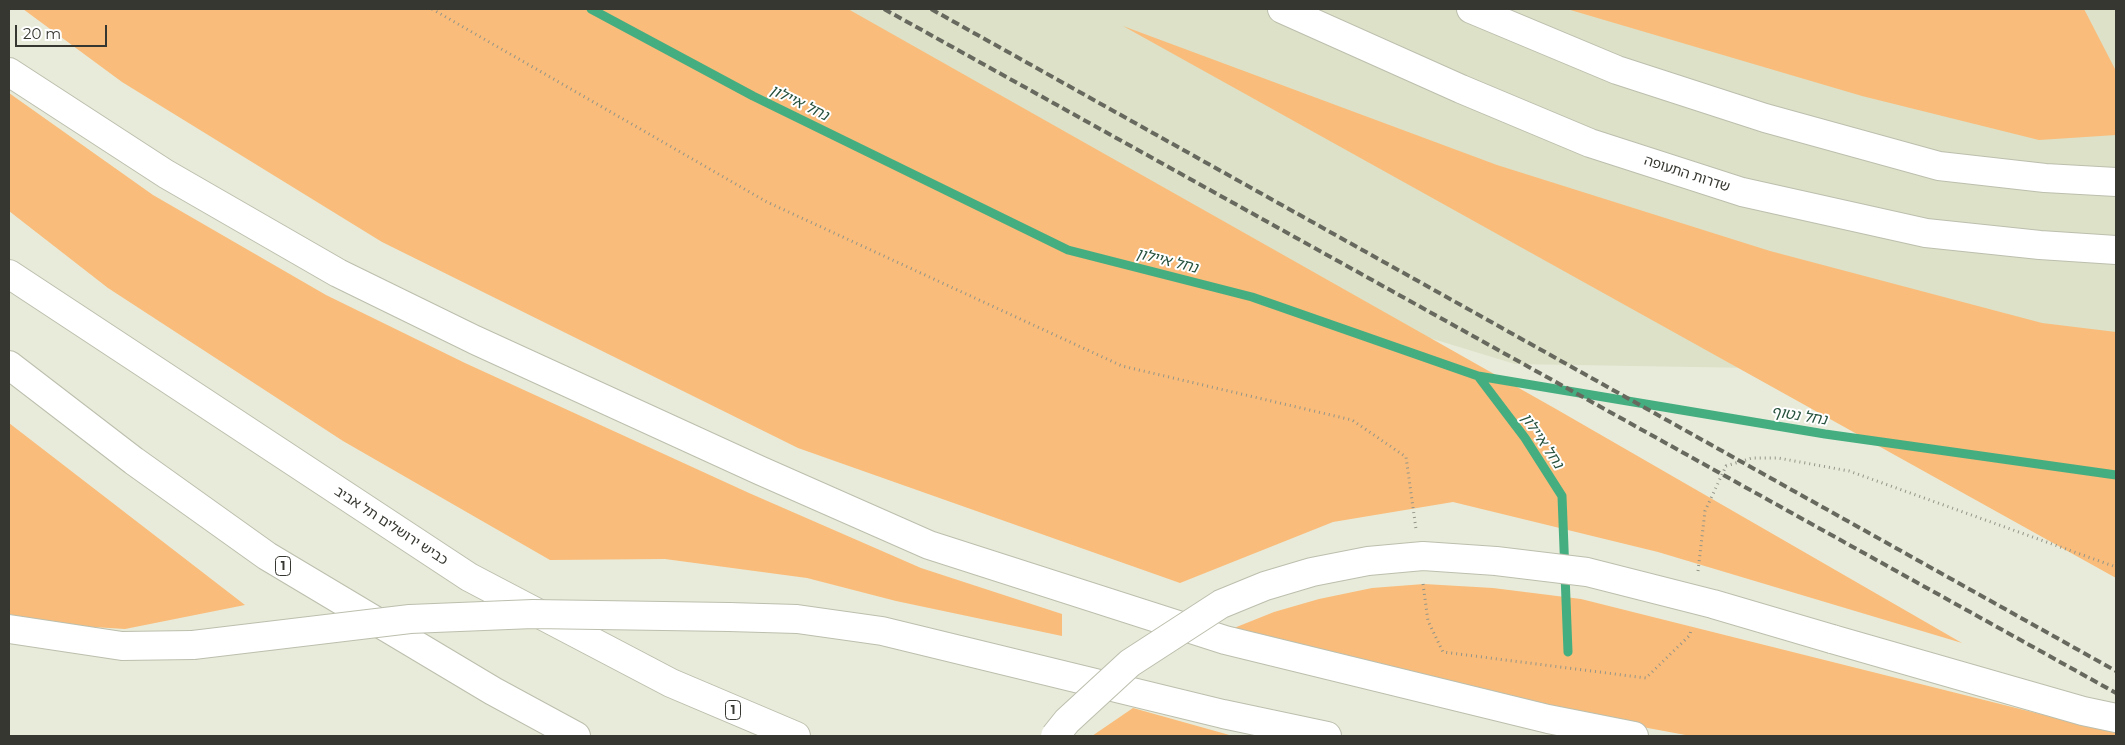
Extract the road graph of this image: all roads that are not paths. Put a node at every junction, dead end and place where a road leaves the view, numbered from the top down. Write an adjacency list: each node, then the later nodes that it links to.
1 (1282, 9): 5 (main road, שדרות התעופה)
2 (1471, 9): 4 (main road)
3 (9, 72): 16 (main road)
4 (2116, 182)
5 (1926, 233): 6 (main road, שדרות התעופה); 7 (main road)
6 (2116, 250)
7 (2116, 265)
8 (9, 274): 13 (main road, כביש ירושלים תל אביב / 1)
9 (9, 365): 12 (main road, 1)
10 (9, 629): 15 (main road, bridge)
11 (2116, 718): 14 (main road, bridge)
12 (576, 736)
13 (796, 736)
14 (1055, 736)
15 (1327, 736)
16 (1634, 736)

